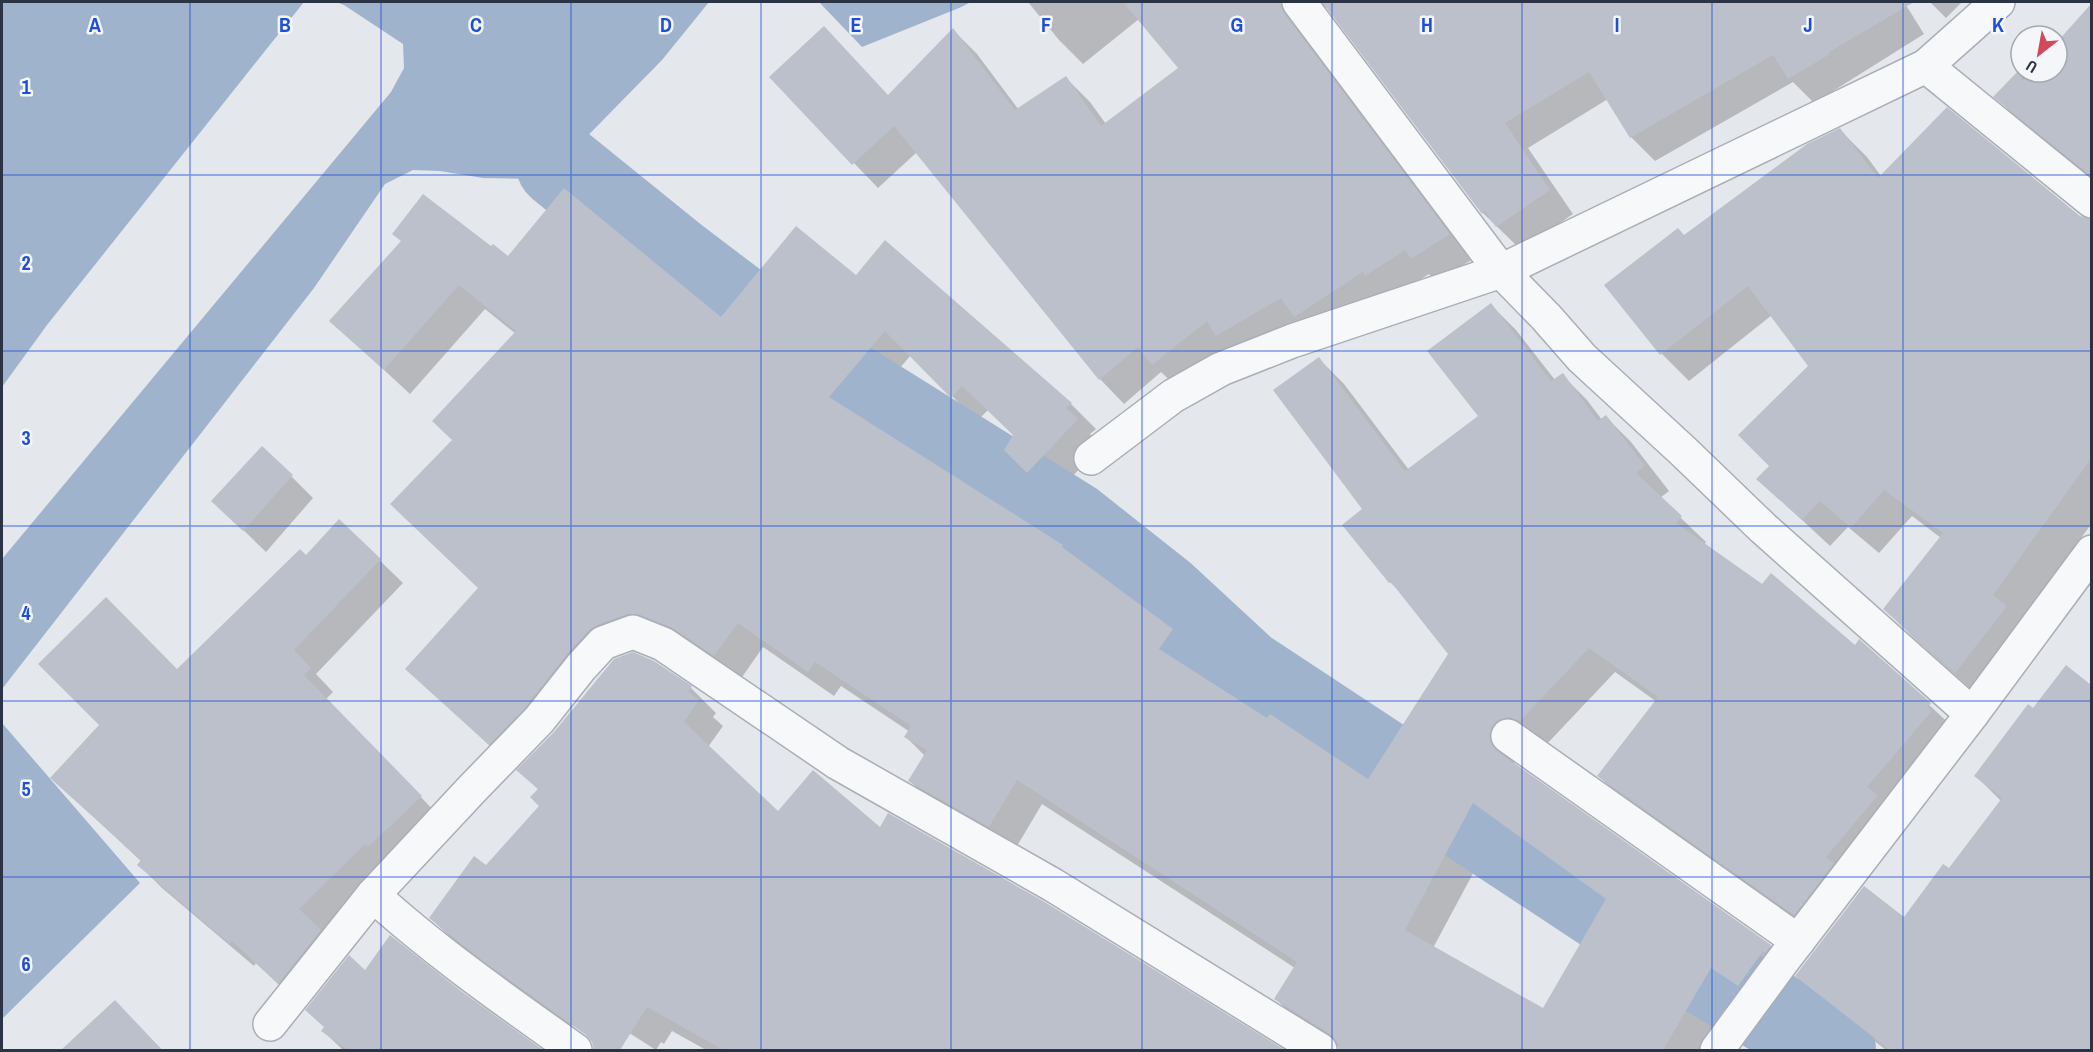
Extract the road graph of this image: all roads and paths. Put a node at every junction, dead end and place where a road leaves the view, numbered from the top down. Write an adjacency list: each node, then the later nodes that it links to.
1 (1299, 2): 5 (street)
2 (1998, 2): 3 (street)
3 (1926, 66): 4 (street); 5 (street)
4 (2091, 201)
5 (1500, 271): 6 (street); 8 (street)
6 (1091, 458)
7 (2091, 552): 8 (street)
8 (1972, 714): 11 (street)
9 (1508, 736): 11 (street)
10 (373, 895): 12 (street); 13 (street); 14 (street)
11 (1790, 952): 15 (street)
12 (270, 1024)
13 (575, 1050)
14 (1320, 1050)
15 (1717, 1050)

